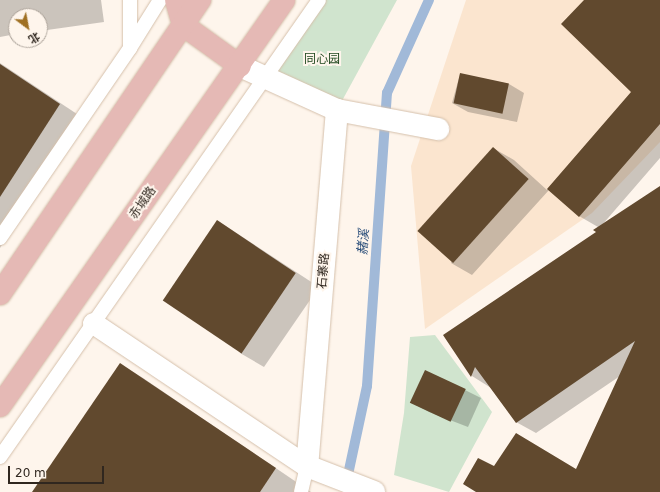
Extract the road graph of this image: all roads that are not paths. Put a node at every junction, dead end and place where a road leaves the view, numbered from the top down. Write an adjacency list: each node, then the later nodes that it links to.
1 (130, 0): 8 (lane)
2 (160, 0): 8 (lane)
3 (176, 0): 7 (main road)
4 (200, 0): 7 (main road)
5 (284, 0): 9 (main road, 赤城路)
6 (320, 0): 10 (lane)
7 (183, 25): 9 (main road); 14 (main road)
8 (130, 48): 13 (lane)
9 (240, 66): 10 (street); 16 (main road, 赤城路)
10 (266, 77): 11 (street); 15 (lane)
11 (337, 110): 12 (street); 18 (street, 石寨路)
12 (438, 129)
13 (0, 238)
14 (0, 294)
15 (93, 323): 17 (lane); 18 (street)
16 (0, 406)
17 (0, 457)
18 (307, 466): 19 (lane); 20 (street)
19 (300, 492)
20 (374, 492)

